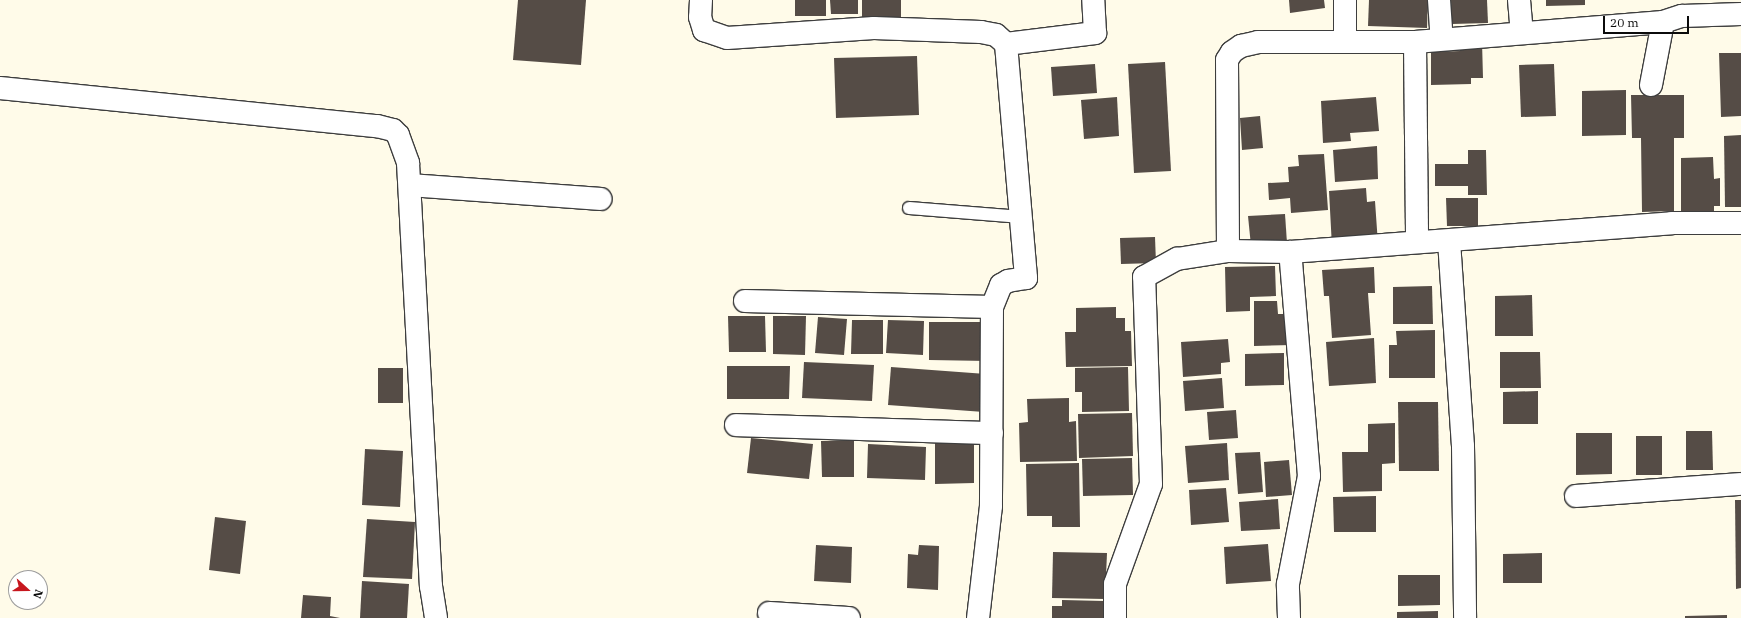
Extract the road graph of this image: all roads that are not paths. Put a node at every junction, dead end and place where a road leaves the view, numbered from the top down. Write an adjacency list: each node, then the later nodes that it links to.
1 (701, 0): 12 (street)
2 (1093, 0): 12 (street)
3 (1345, 0): 10 (street)
4 (1439, 0): 9 (street)
5 (1519, 0): 8 (street)
6 (1741, 14): 7 (street)
7 (1663, 22): 8 (street); 13 (street)
8 (1522, 33): 9 (street)
9 (1442, 39): 11 (street)
10 (1345, 41): 11 (street); 22 (street)
11 (1415, 42): 20 (street)
12 (1006, 44): 18 (street)
13 (1650, 84)
14 (0, 88): 15 (street)
15 (410, 185): 16 (street); 31 (street)
16 (600, 199)
17 (909, 208): 18 (lane)
18 (1022, 216): 25 (street)
19 (1741, 223): 21 (street)
20 (1417, 241): 21 (street); 23 (street)
21 (1449, 241): 36 (street)
22 (1228, 251): 23 (street); 34 (street)
23 (1290, 252): 35 (street)
24 (745, 301): 25 (street)
25 (992, 307): 27 (street)
26 (736, 425): 27 (street)
27 (992, 433): 33 (street)
28 (1741, 484): 29 (street)
29 (1576, 496)
30 (769, 613): 32 (street)
31 (436, 618)
32 (850, 618)
33 (978, 618)
34 (1115, 618)
35 (1289, 618)
36 (1465, 618)

